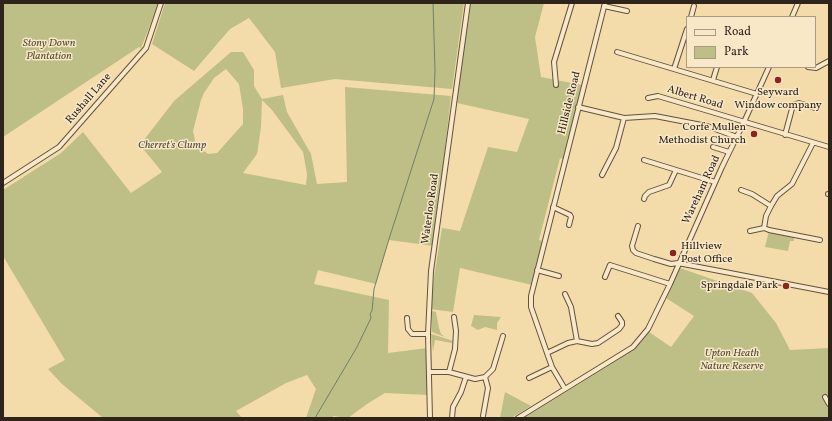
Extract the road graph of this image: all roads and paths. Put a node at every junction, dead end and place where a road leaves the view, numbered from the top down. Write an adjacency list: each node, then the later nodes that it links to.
1 (161, 3): 35 (street, Rushall Lane)
2 (468, 3): 55 (street, Waterloo Road)
3 (572, 3): 18 (street)
4 (798, 3): 9 (street)
5 (605, 4): 7 (street); 21 (street, Hillside Road)
6 (694, 6): 8 (street)
7 (627, 11)
8 (691, 16)
9 (792, 16)
10 (686, 32): 16 (street)
11 (616, 52): 16 (street)
12 (829, 60): 15 (street)
13 (717, 68): 17 (street)
14 (769, 68): 19 (street, Wareham Road)
15 (816, 68)
16 (674, 69): 17 (street)
17 (713, 80): 19 (street)
18 (556, 85)
19 (757, 94): 24 (street, Wareham Road)
20 (648, 98): 24 (street, Albert Road)
21 (578, 107): 23 (street); 39 (street, Hillside Road)
22 (815, 108): 25 (street)
23 (624, 118): 26 (street); 33 (street)
24 (744, 122): 25 (street, Albert Road); 26 (street, Wareham Road)
25 (785, 134): 27 (street, Albert Road)
26 (737, 137): 30 (street, Wareham Road)
27 (813, 143): 29 (street, Albert Road); 38 (street)
28 (713, 147): 30 (street)
29 (829, 147)
30 (729, 152): 34 (street, Wareham Road)
31 (647, 160): 32 (street)
32 (676, 170): 34 (street); 37 (street)
33 (602, 175)
34 (715, 182): 45 (street, Wareham Road)
35 (3, 183)
36 (741, 190): 38 (street)
37 (644, 199)
38 (771, 206): 42 (street)
39 (553, 207): 40 (street); 46 (street, Hillside Road)
40 (568, 225)
41 (638, 226): 45 (street)
42 (764, 228): 43 (street); 44 (street)
43 (750, 231)
44 (820, 240)
45 (678, 263): 49 (street, Wareham Road); 50 (street)
46 (537, 270): 47 (street); 58 (street, Hillside Road)
47 (559, 276)
48 (605, 277): 49 (street)
49 (670, 284): 65 (street, Wareham Road)
50 (829, 292)
51 (566, 294): 57 (street)
52 (618, 316): 57 (street)
53 (454, 317): 61 (street)
54 (407, 318): 55 (street)
55 (428, 334): 60 (street, Waterloo Road)
56 (503, 336): 63 (street)
57 (577, 340): 58 (street)
58 (547, 353): 59 (street, Hillside Road)
59 (552, 367): 64 (street); 65 (street, Hillside Road)
60 (429, 372): 61 (street); 69 (street, Waterloo Road)
61 (449, 372): 62 (street)
62 (466, 377): 63 (street); 70 (street)
63 (485, 377): 68 (street)
64 (529, 378)
65 (565, 389): 71 (street, Wareham Road)
66 (825, 397): 67 (street)
67 (829, 404)
68 (483, 416)
69 (430, 418)
70 (452, 418)
71 (518, 418)

